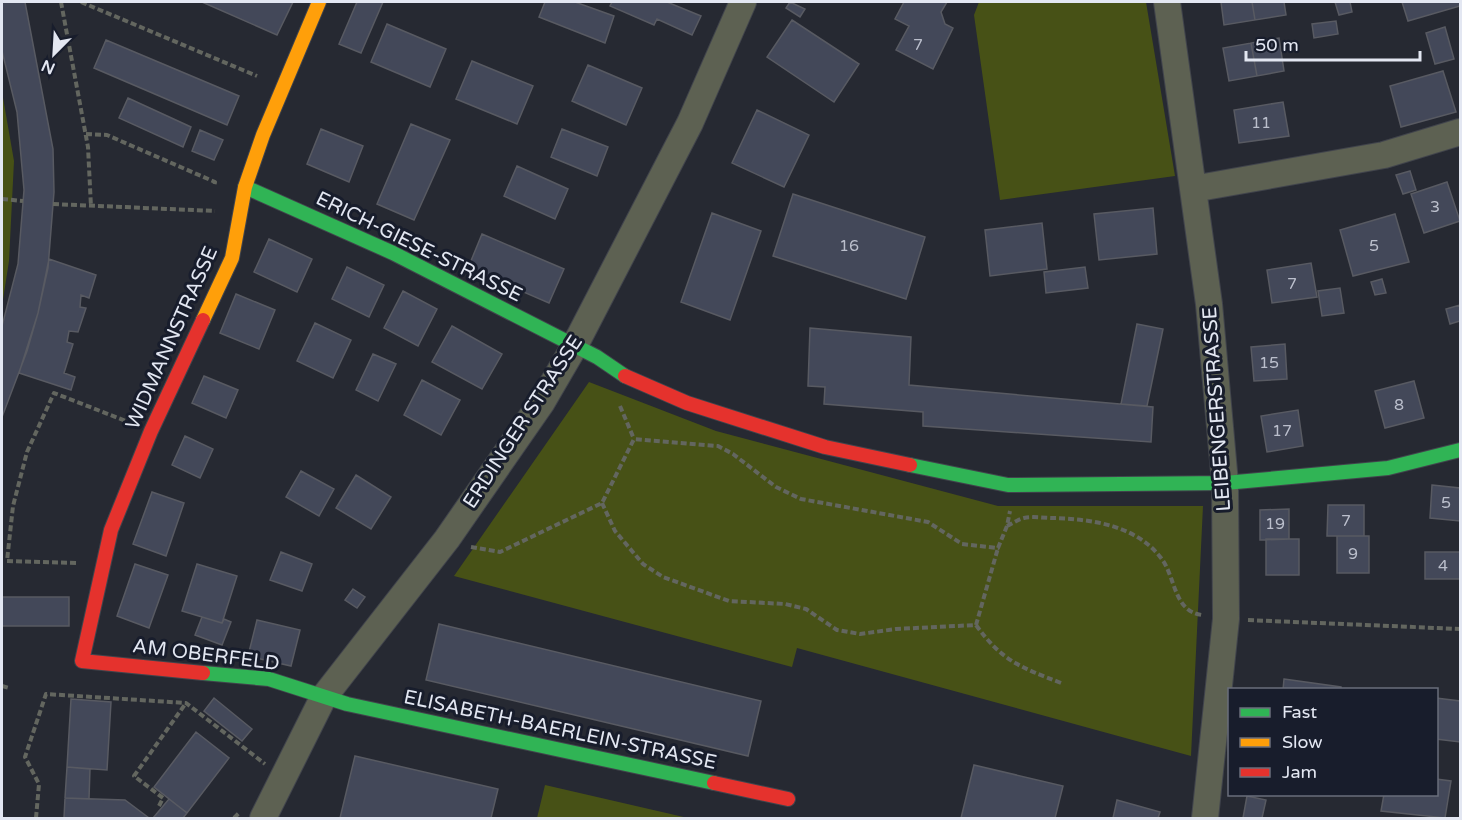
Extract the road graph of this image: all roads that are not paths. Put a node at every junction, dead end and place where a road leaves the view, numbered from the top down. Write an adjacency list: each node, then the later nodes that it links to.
1 (319, 2): 5 (street, WIDMANNSTRASSE)
2 (743, 2): 7 (street, ERDINGER STRASSE)
3 (1167, 2): 6 (street, LEIBENGERSTRASSE)
4 (1461, 132): 6 (street)
5 (245, 187): 7 (street, ERICH-GIESE-STRASSE); 10 (street, WIDMANNSTRASSE)
6 (1193, 189): 9 (street, LEIBENGERSTRASSE)
7 (574, 347): 9 (street, ERICH-GIESE-STRASSE); 11 (street, ERDINGER STRASSE)
8 (1461, 450): 9 (street, ERICH-GIESE-STRASSE)
9 (1225, 483): 14 (street, LEIBENGERSTRASSE)
10 (82, 660): 11 (street, AM OBERFELD)
11 (323, 698): 12 (street, ELISABETH-BAERLEIN-STRASSE); 13 (street, ERDINGER STRASSE)
12 (788, 799)
13 (263, 819)
14 (1205, 819)

